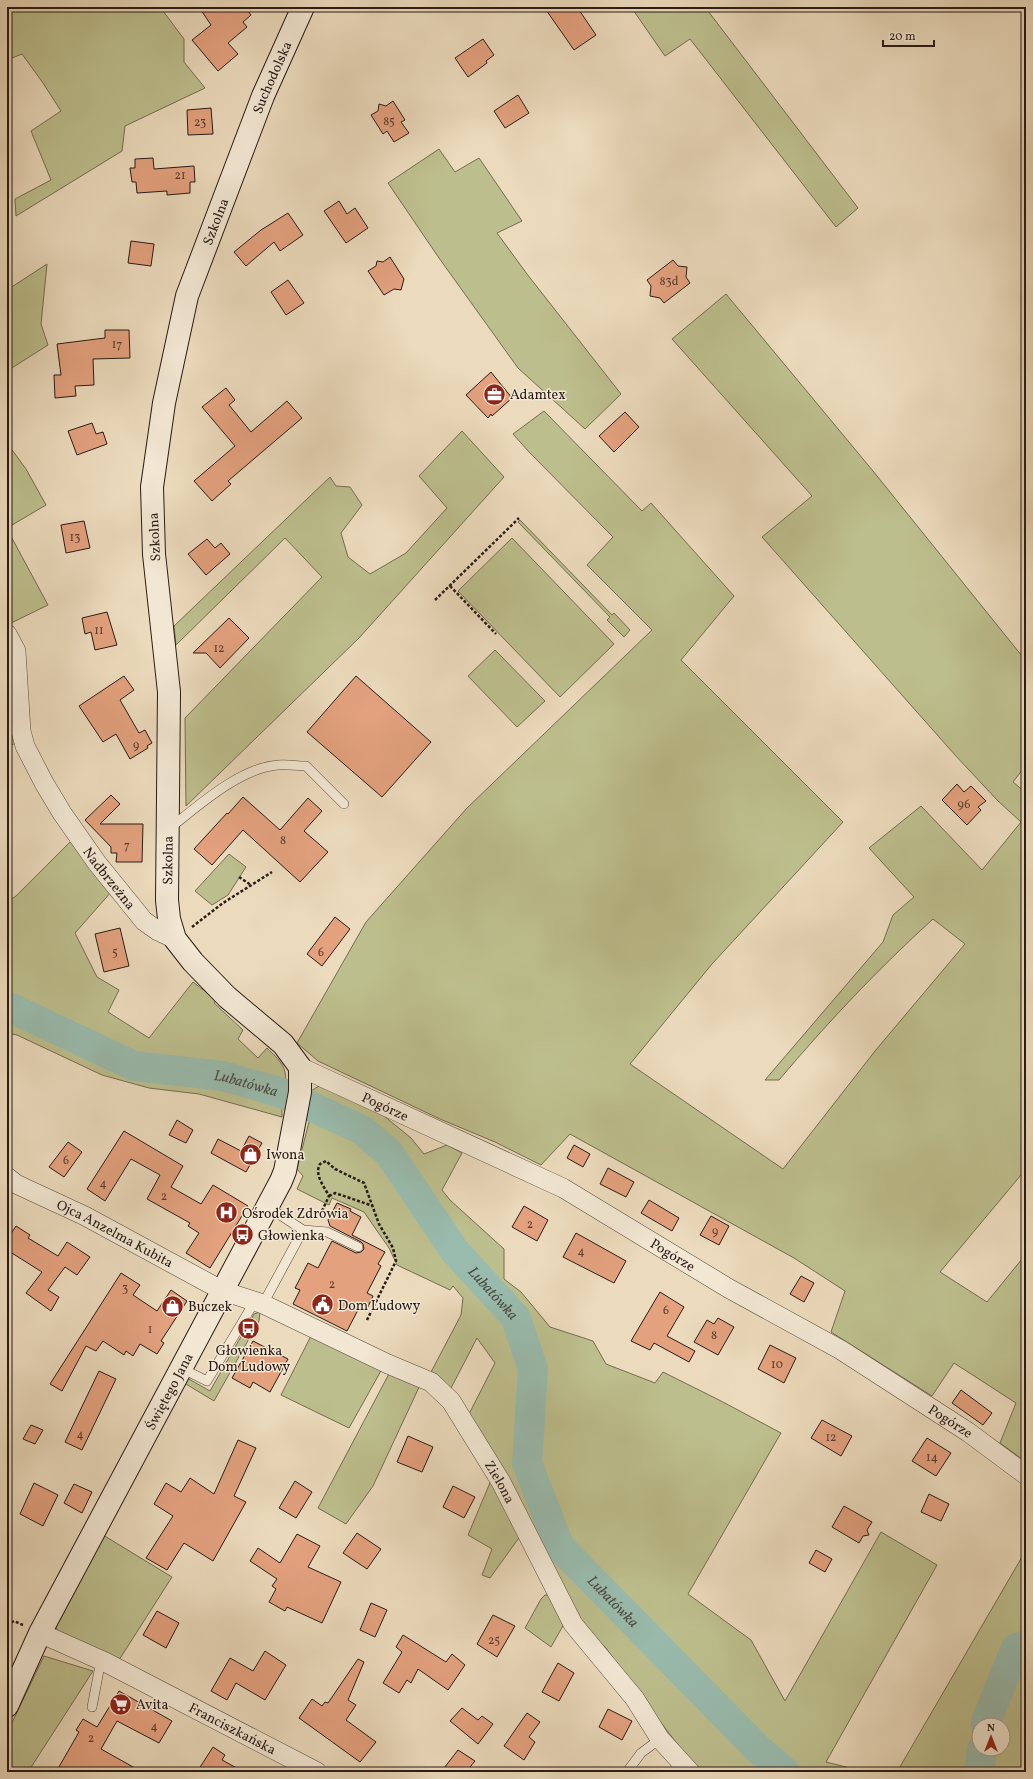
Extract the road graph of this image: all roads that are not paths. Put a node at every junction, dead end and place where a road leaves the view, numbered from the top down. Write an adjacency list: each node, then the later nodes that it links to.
1 (303, 7): 2 (street, Suchodolska)
2 (243, 148): 5 (street, Szkolna)
3 (7, 634): 6 (street, Nadbrzeżna)
4 (344, 804): 5 (lane)
5 (169, 829): 6 (street, Szkolna)
6 (175, 939): 7 (street, Nadbrzeżna)
7 (300, 1067): 9 (street, Świętego Jana); 15 (street, Pogórze)
8 (7, 1177): 12 (street, Ojca Anzelma Kubita)
9 (268, 1207): 10 (lane); 12 (street, Świętego Jana)
10 (302, 1230): 11 (lane); 13 (lane)
11 (358, 1247)
12 (223, 1291): 13 (street, Zielona); 14 (street, Świętego Jana)
13 (259, 1303): 14 (lane); 20 (street, Zielona)
14 (181, 1368): 16 (street, Świętego Jana)
15 (1026, 1475)
16 (40, 1633): 17 (street, Franciszkańska); 18 (street, Świętego Jana)
17 (102, 1660): 19 (lane); 21 (street, Franciszkańska)
18 (7, 1706)
19 (92, 1707)
20 (660, 1739): 22 (lane); 23 (street, Zielona)
21 (317, 1772)
22 (627, 1772)
23 (690, 1772)

